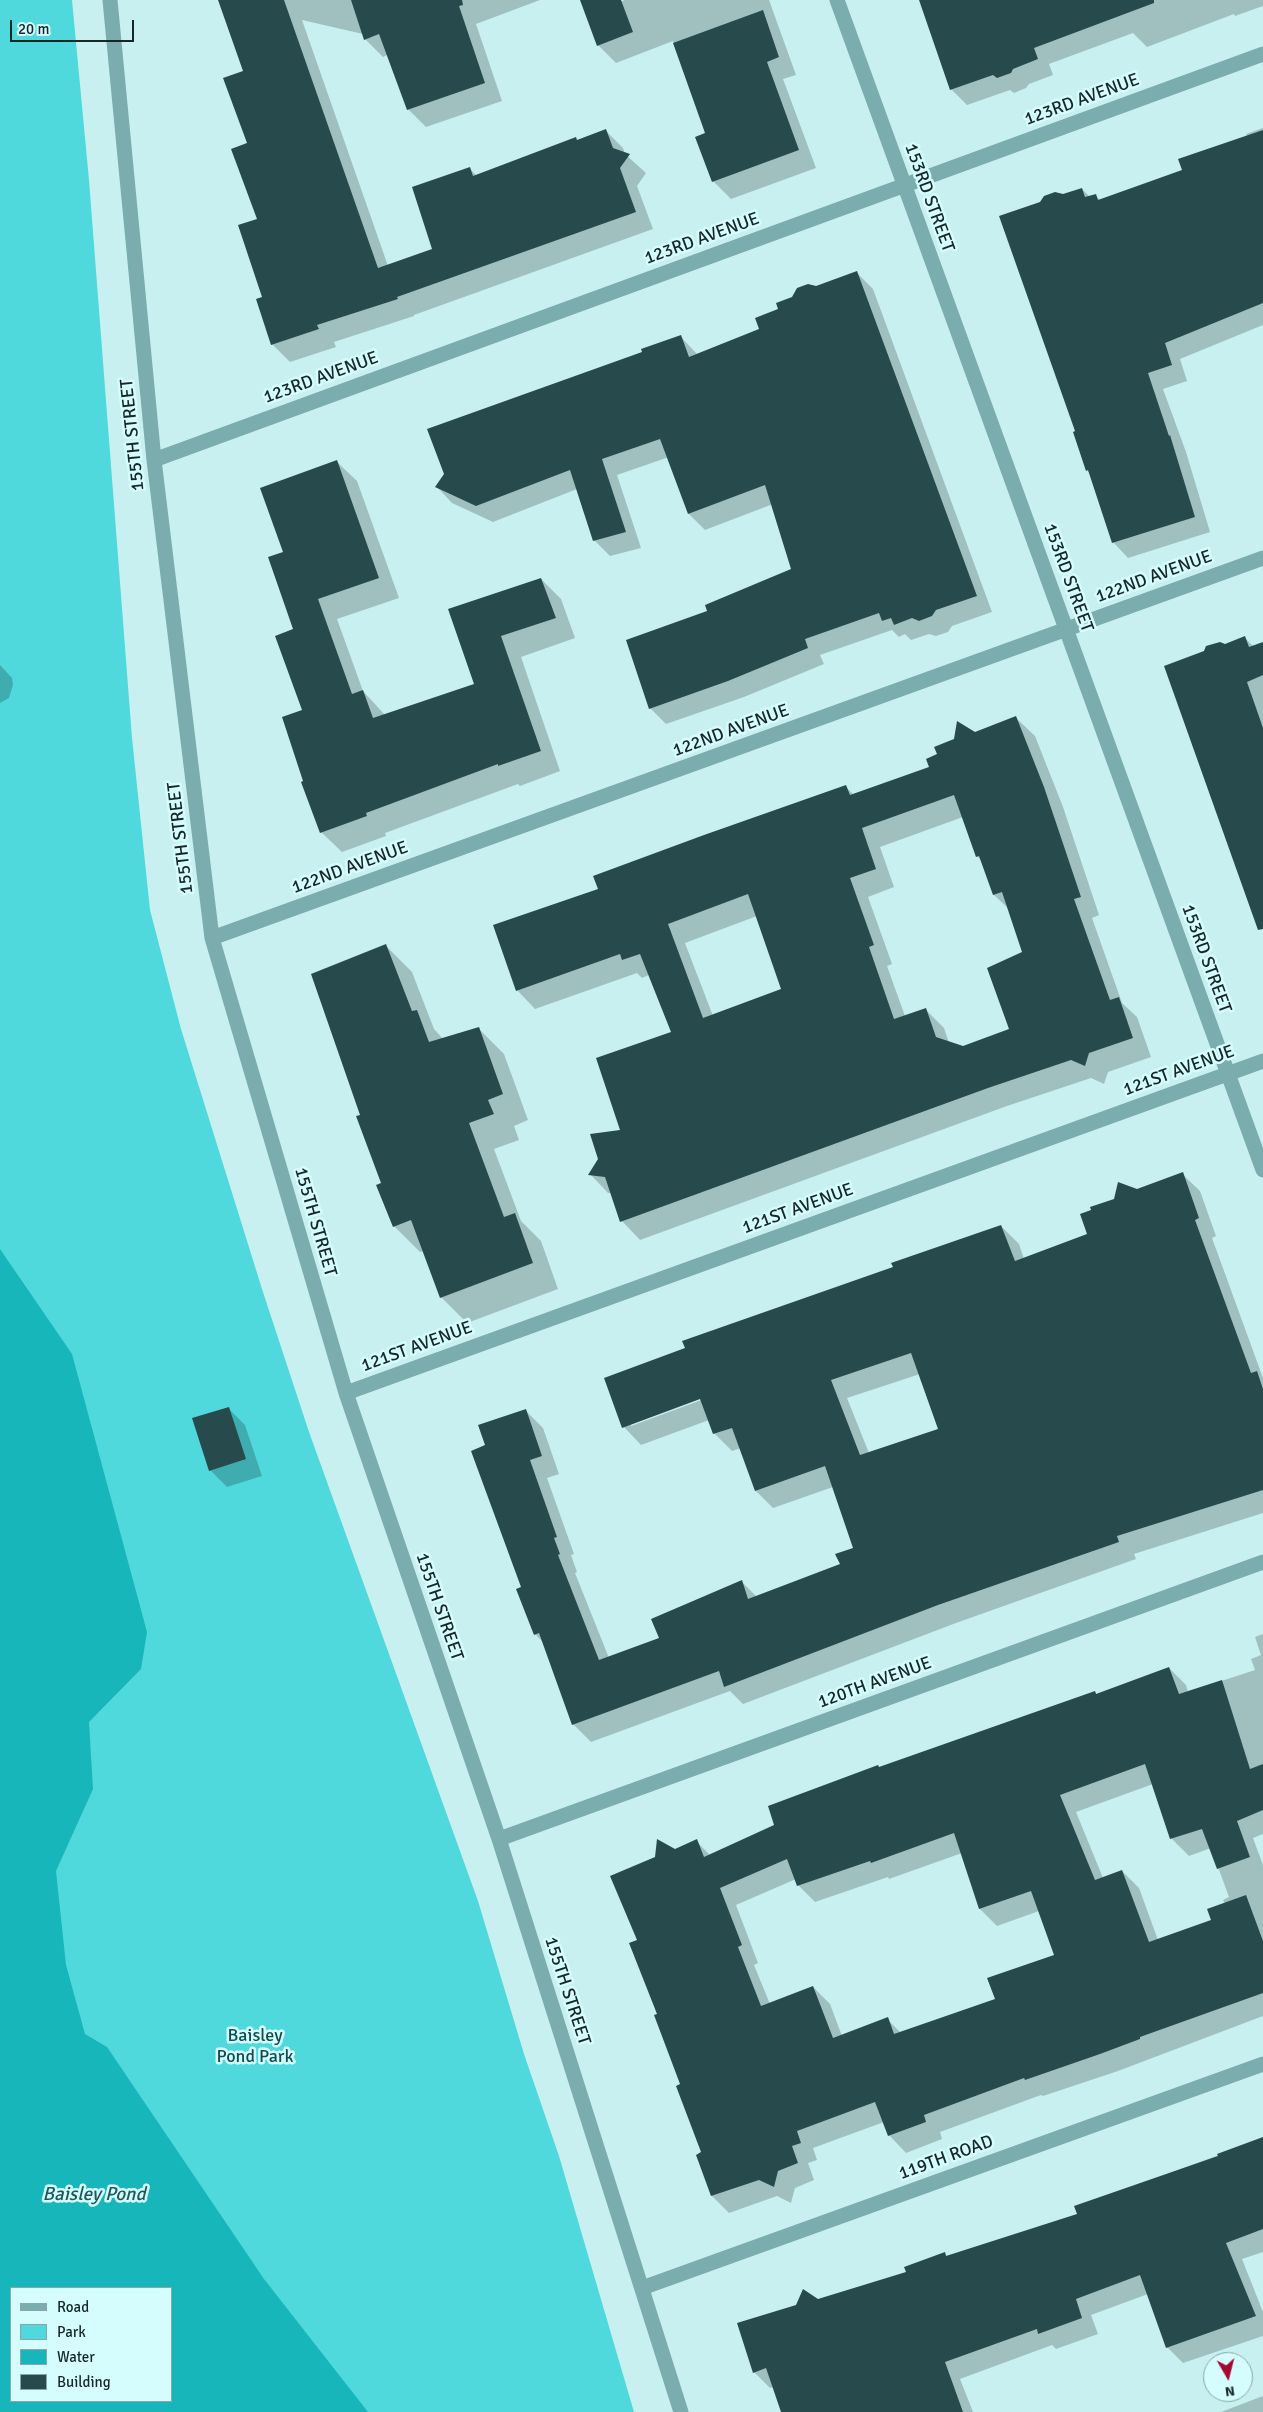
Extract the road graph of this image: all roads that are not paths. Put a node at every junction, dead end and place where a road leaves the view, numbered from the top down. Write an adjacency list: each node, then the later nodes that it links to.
1 (110, 0): 5 (street, 155TH STREET)
2 (837, 0): 4 (street, 153RD STREET)
3 (1263, 54): 4 (street, 123RD AVENUE)
4 (904, 185): 5 (street, 123RD AVENUE); 7 (street, 153RD STREET)
5 (154, 460): 8 (street, 155TH STREET)
6 (1263, 558): 7 (street, 122ND AVENUE)
7 (1066, 629): 8 (street, 122ND AVENUE); 10 (street, 153RD STREET)
8 (212, 938): 12 (street, 155TH STREET)
9 (1263, 1061): 10 (street, 121ST AVENUE)
10 (1228, 1073): 11 (street, 153RD STREET); 12 (street, 121ST AVENUE)
11 (1263, 1170)
12 (346, 1392): 14 (street, 155TH STREET)
13 (1263, 1562): 14 (street, 120TH AVENUE)
14 (499, 1839): 16 (street, 155TH STREET)
15 (1263, 2064): 16 (street, 119TH ROAD)
16 (642, 2288): 17 (street, 155TH STREET)
17 (681, 2412)

